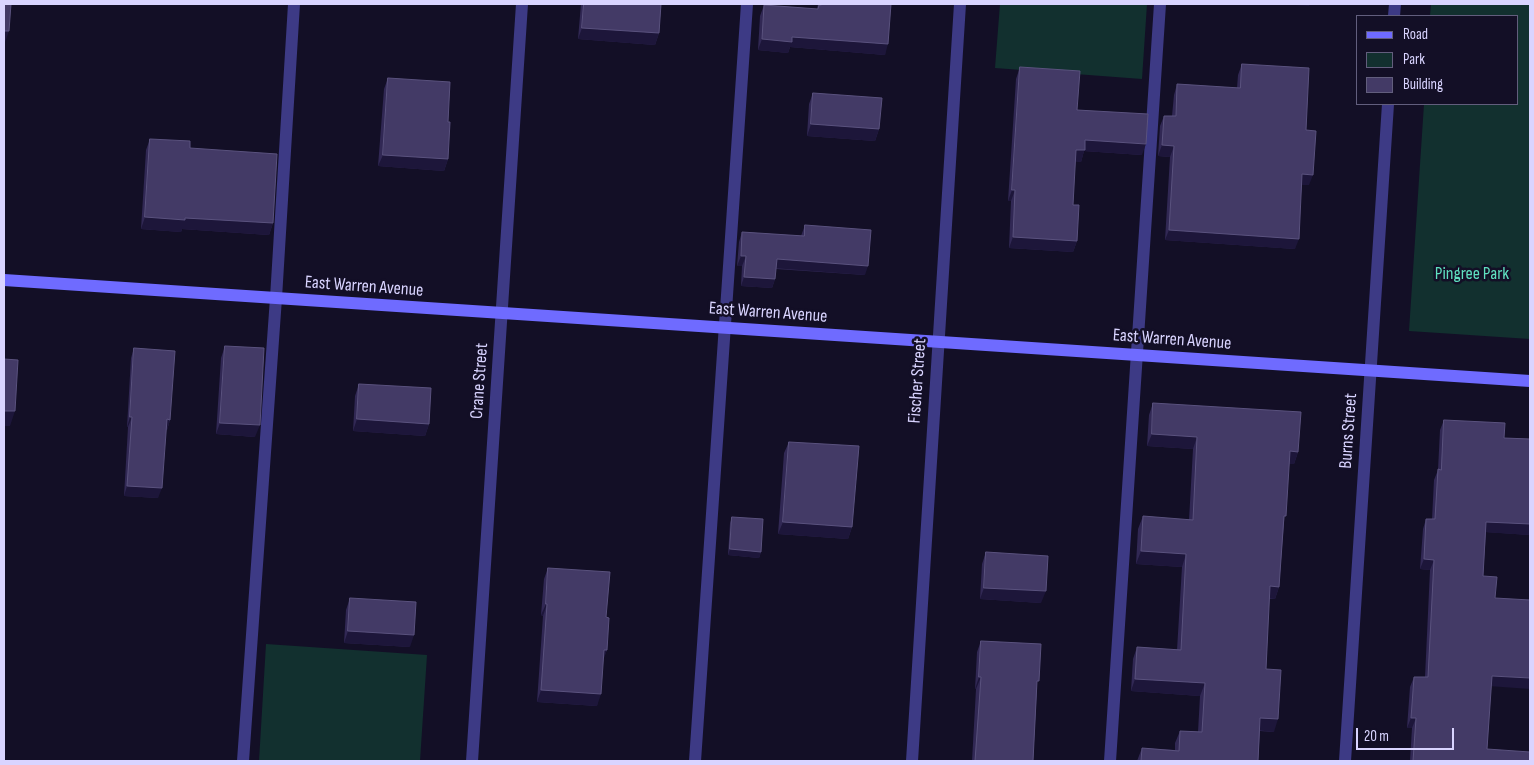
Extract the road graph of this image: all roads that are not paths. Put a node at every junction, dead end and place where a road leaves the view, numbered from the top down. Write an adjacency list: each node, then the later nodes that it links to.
1 (294, 4): 8 (street)
2 (522, 4): 9 (street, Crane Street)
3 (747, 4): 10 (street)
4 (960, 4): 11 (street, Fischer Street)
5 (1160, 4): 12 (street)
6 (1388, 105): 13 (street, Burns Street)
7 (4, 280): 8 (main road, East Warren Avenue)
8 (276, 298): 9 (main road, East Warren Avenue); 15 (street)
9 (502, 313): 10 (main road, East Warren Avenue); 16 (street, Crane Street)
10 (725, 328): 11 (main road, East Warren Avenue); 17 (street)
11 (938, 342): 12 (main road, East Warren Avenue); 18 (street, Fischer Street)
12 (1136, 355): 13 (main road, East Warren Avenue); 19 (street)
13 (1371, 371): 14 (main road, East Warren Avenue); 20 (street, Burns Street)
14 (1530, 381)
15 (243, 761)
16 (472, 761)
17 (695, 761)
18 (912, 761)
19 (1110, 761)
20 (1345, 761)

